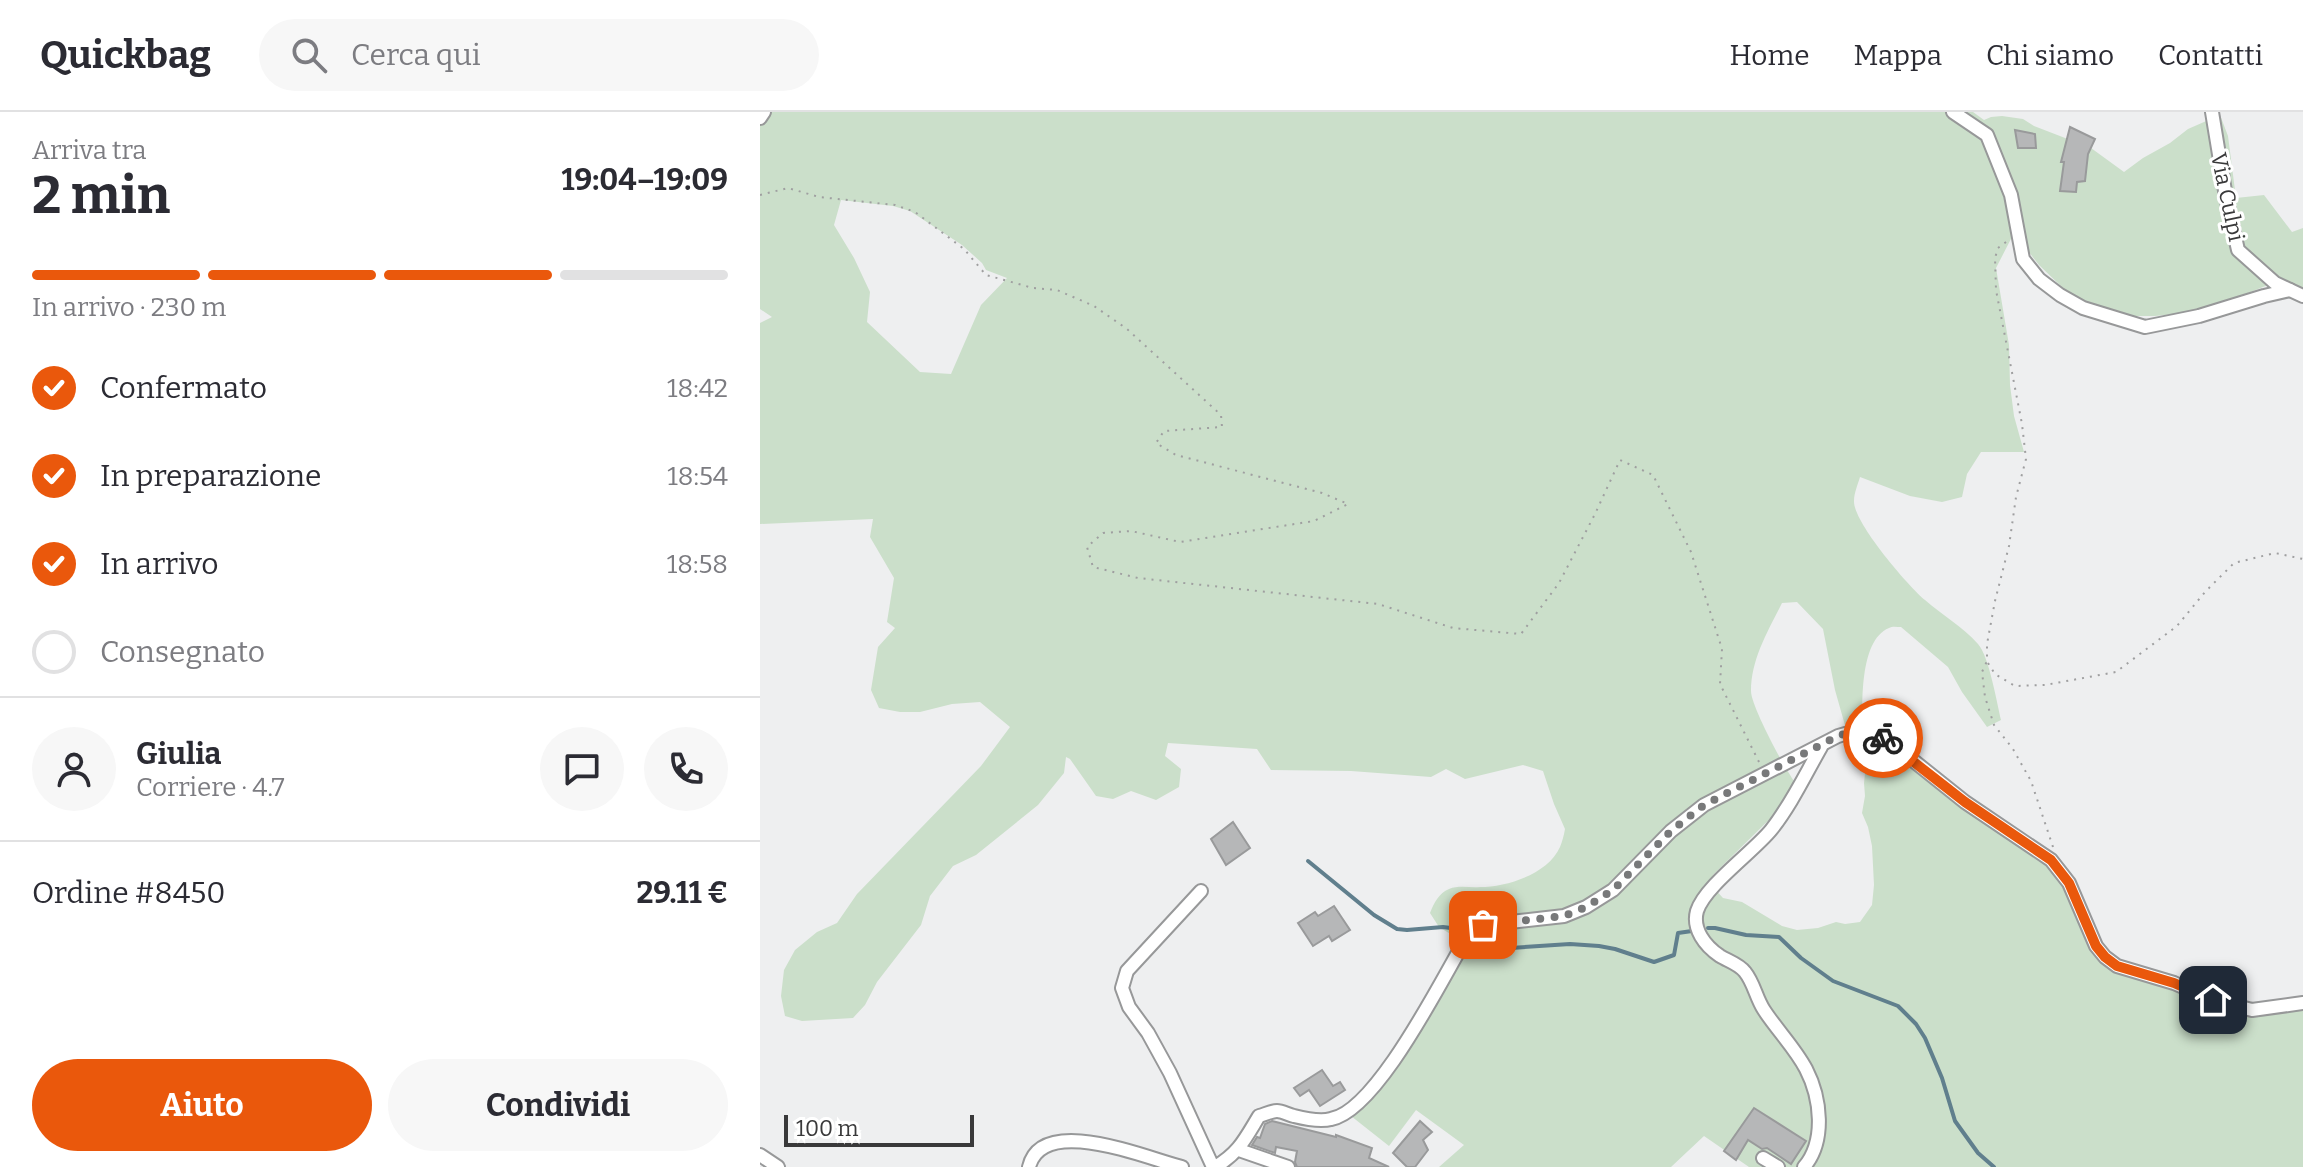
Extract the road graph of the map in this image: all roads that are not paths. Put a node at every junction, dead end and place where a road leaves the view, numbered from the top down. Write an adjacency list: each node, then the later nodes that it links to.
1 (764, 112): 4 (street)
2 (1953, 112): 5 (street)
3 (2212, 112): 5 (street, Via Culpi)
4 (760, 118)
5 (2290, 290): 6 (street, Via Culpi)
6 (2303, 296)
7 (1821, 747): 9 (street); 10 (street); 19 (street)
8 (1201, 891): 16 (street)
9 (2303, 1003)
10 (1239, 1150): 16 (street); 17 (street)
11 (760, 1155): 13 (street)
12 (1763, 1158): 18 (street)
13 (778, 1167)
14 (1029, 1167): 15 (street)
15 (1182, 1167)
16 (1214, 1167)
17 (1288, 1167)
18 (1778, 1167)
19 (1804, 1167)

